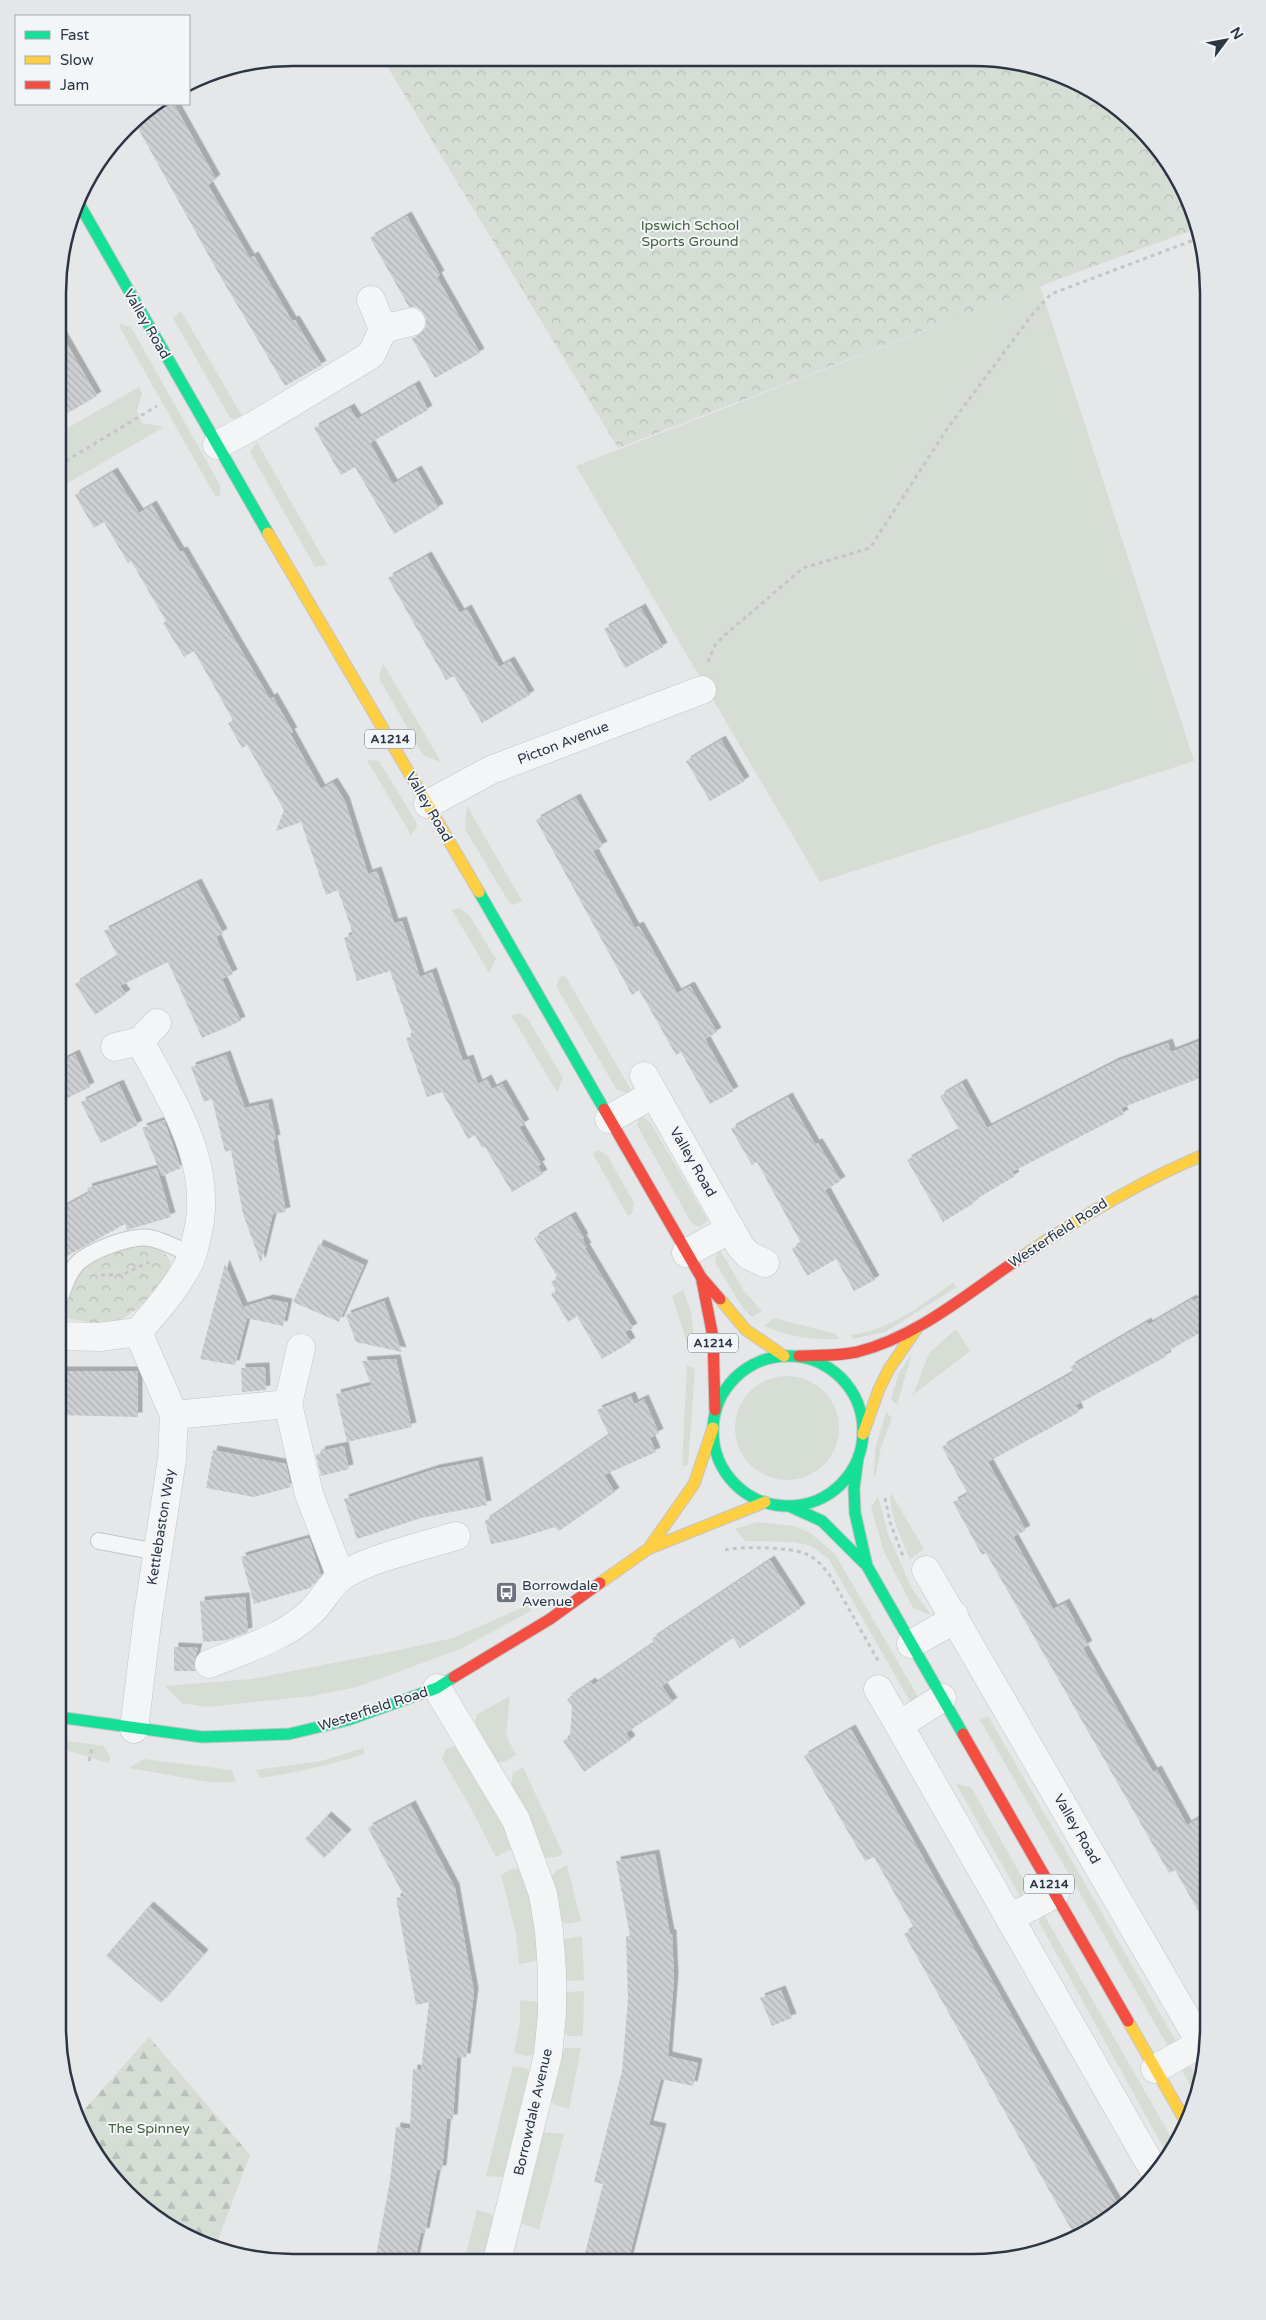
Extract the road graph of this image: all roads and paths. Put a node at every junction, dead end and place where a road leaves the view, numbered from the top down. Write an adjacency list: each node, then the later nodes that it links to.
1 (82, 210): 7 (main road, Valley Road / A1214)
2 (1193, 240): 9 (path)
3 (371, 300): 5 (street)
4 (411, 322): 5 (street)
5 (384, 329): 7 (street)
6 (157, 406): 8 (path)
7 (217, 445): 10 (main road, Valley Road / A1214)
8 (66, 461)
9 (704, 681): 10 (street, Picton Avenue)
10 (428, 804): 12 (main road, Valley Road / A1214)
11 (137, 1037): 15 (street)
12 (609, 1119): 14 (street, Valley Road); 16 (main road, Valley Road / A1214)
13 (1200, 1155): 21 (main road, Westerfield Road)
14 (731, 1229): 16 (street); 17 (street, Valley Road)
15 (184, 1251): 18 (path); 20 (lane); 22 (street)
16 (686, 1253): 19 (main road, Valley Road / A1214)
17 (765, 1263)
18 (94, 1275)
19 (701, 1278): 25 (main road, Valley Road / A1214); 28 (main road, Valley Road / A1214)
20 (66, 1284)
21 (917, 1328): 26 (main road, Westerfield Road); 31 (main road, Westerfield Road)
22 (138, 1332): 23 (street); 29 (street, Kettlebaston Way)
23 (66, 1336)
24 (301, 1348): 27 (street)
25 (784, 1356): 26 (main road); 28 (main road)
26 (799, 1356): 31 (main road)
27 (288, 1404): 29 (street); 43 (street)
28 (715, 1410): 30 (main road)
29 (174, 1416): 40 (street, Kettlebaston Way)
30 (713, 1428): 34 (main road); 39 (main road, Westerfield Road)
31 (863, 1434): 32 (main road)
32 (858, 1458): 35 (main road); 42 (main road, A1214)
33 (884, 1488): 41 (path)
34 (765, 1502): 35 (main road); 39 (main road, Westerfield Road)
35 (789, 1506): 42 (main road, A1214)
36 (456, 1536): 43 (street)
37 (100, 1541): 40 (lane)
38 (738, 1547): 47 (path)
39 (648, 1549): 48 (main road, Westerfield Road)
40 (157, 1552): 52 (street, Kettlebaston Way)
41 (915, 1564): 44 (street, Valley Road)
42 (867, 1566): 45 (main road, A1214)
43 (341, 1578): 46 (street)
44 (954, 1615): 45 (street); 55 (street, Valley Road)
45 (911, 1644): 49 (main road, A1214)
46 (210, 1664)
47 (880, 1679): 51 (street)
48 (437, 1688): 52 (main road, Westerfield Road); 60 (street, Borrowdale Avenue)
49 (942, 1698): 51 (street); 53 (main road, A1214)
50 (66, 1718): 52 (main road, Westerfield Road)
51 (899, 1726): 54 (street)
52 (134, 1729)
53 (1055, 1894): 54 (street); 57 (main road, A1214)
54 (1010, 1918): 59 (street)
55 (1199, 2041)
56 (1198, 2050): 57 (street, Valley Road)
57 (1155, 2069): 58 (main road, A1214)
58 (1182, 2115)
59 (1152, 2167)
60 (499, 2254)

